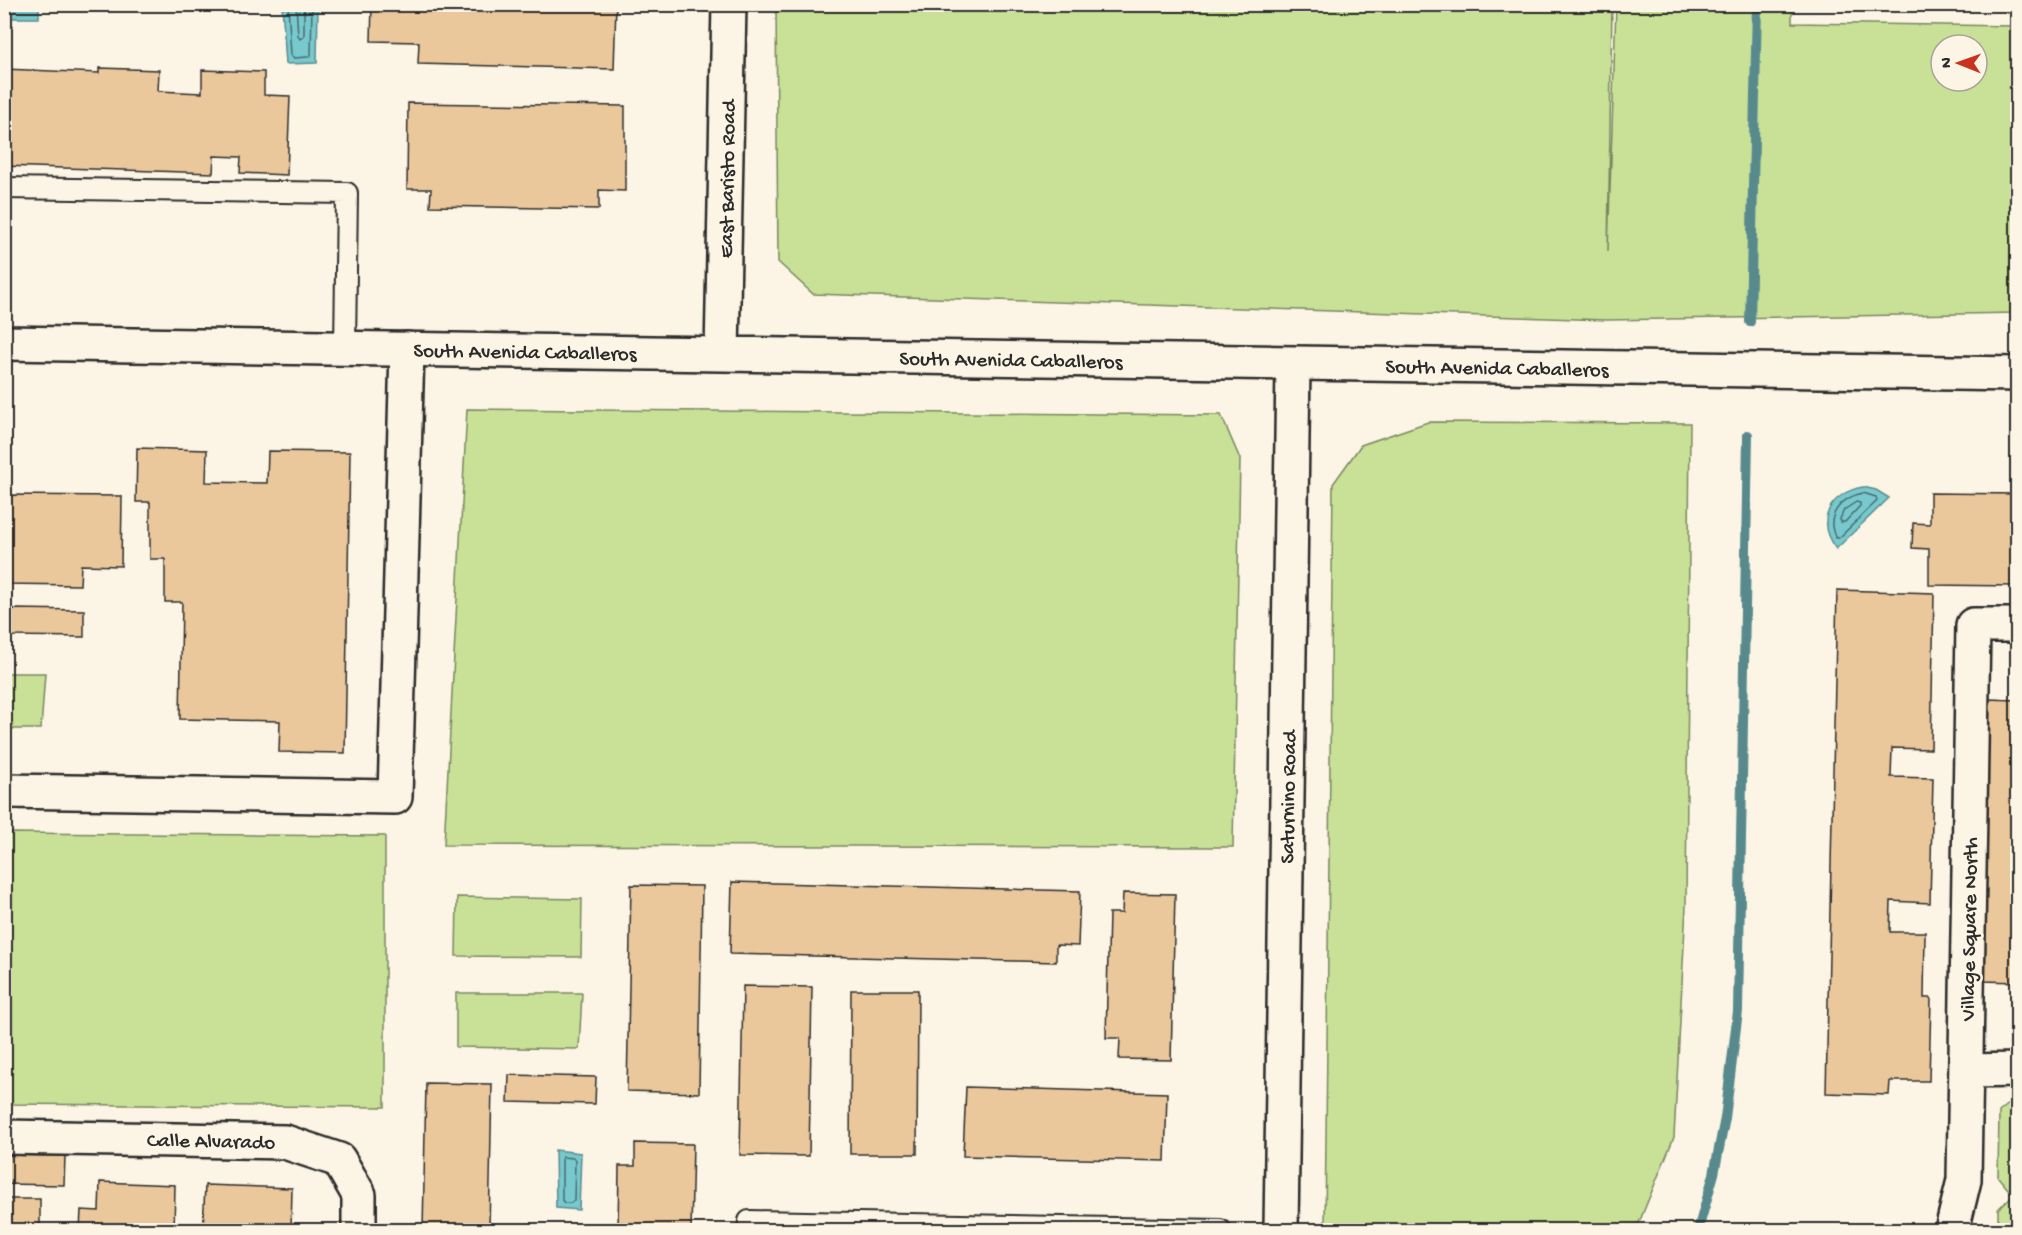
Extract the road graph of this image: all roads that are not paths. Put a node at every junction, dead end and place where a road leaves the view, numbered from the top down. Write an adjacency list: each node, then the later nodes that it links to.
1 (729, 4): 6 (street, East Baristo Road)
2 (4, 188): 4 (lane)
3 (4, 343): 4 (street, South Avenida Caballeros)
4 (345, 348): 5 (street, South Avenida Caballeros)
5 (407, 349): 6 (street, South Avenida Caballeros); 10 (street)
6 (722, 354): 7 (street, South Avenida Caballeros)
7 (1293, 364): 8 (street, South Avenida Caballeros); 17 (street, Saturnino Road)
8 (2018, 374)
9 (2018, 626): 12 (street, Village Square North)
10 (4, 791)
11 (2018, 1070): 12 (street)
12 (1966, 1071): 18 (street, Village Square North)
13 (4, 1137): 14 (street, Calle Alvarado)
14 (359, 1230)
15 (748, 1230): 16 (lane)
16 (1220, 1230)
17 (1281, 1230)
18 (1952, 1230)

